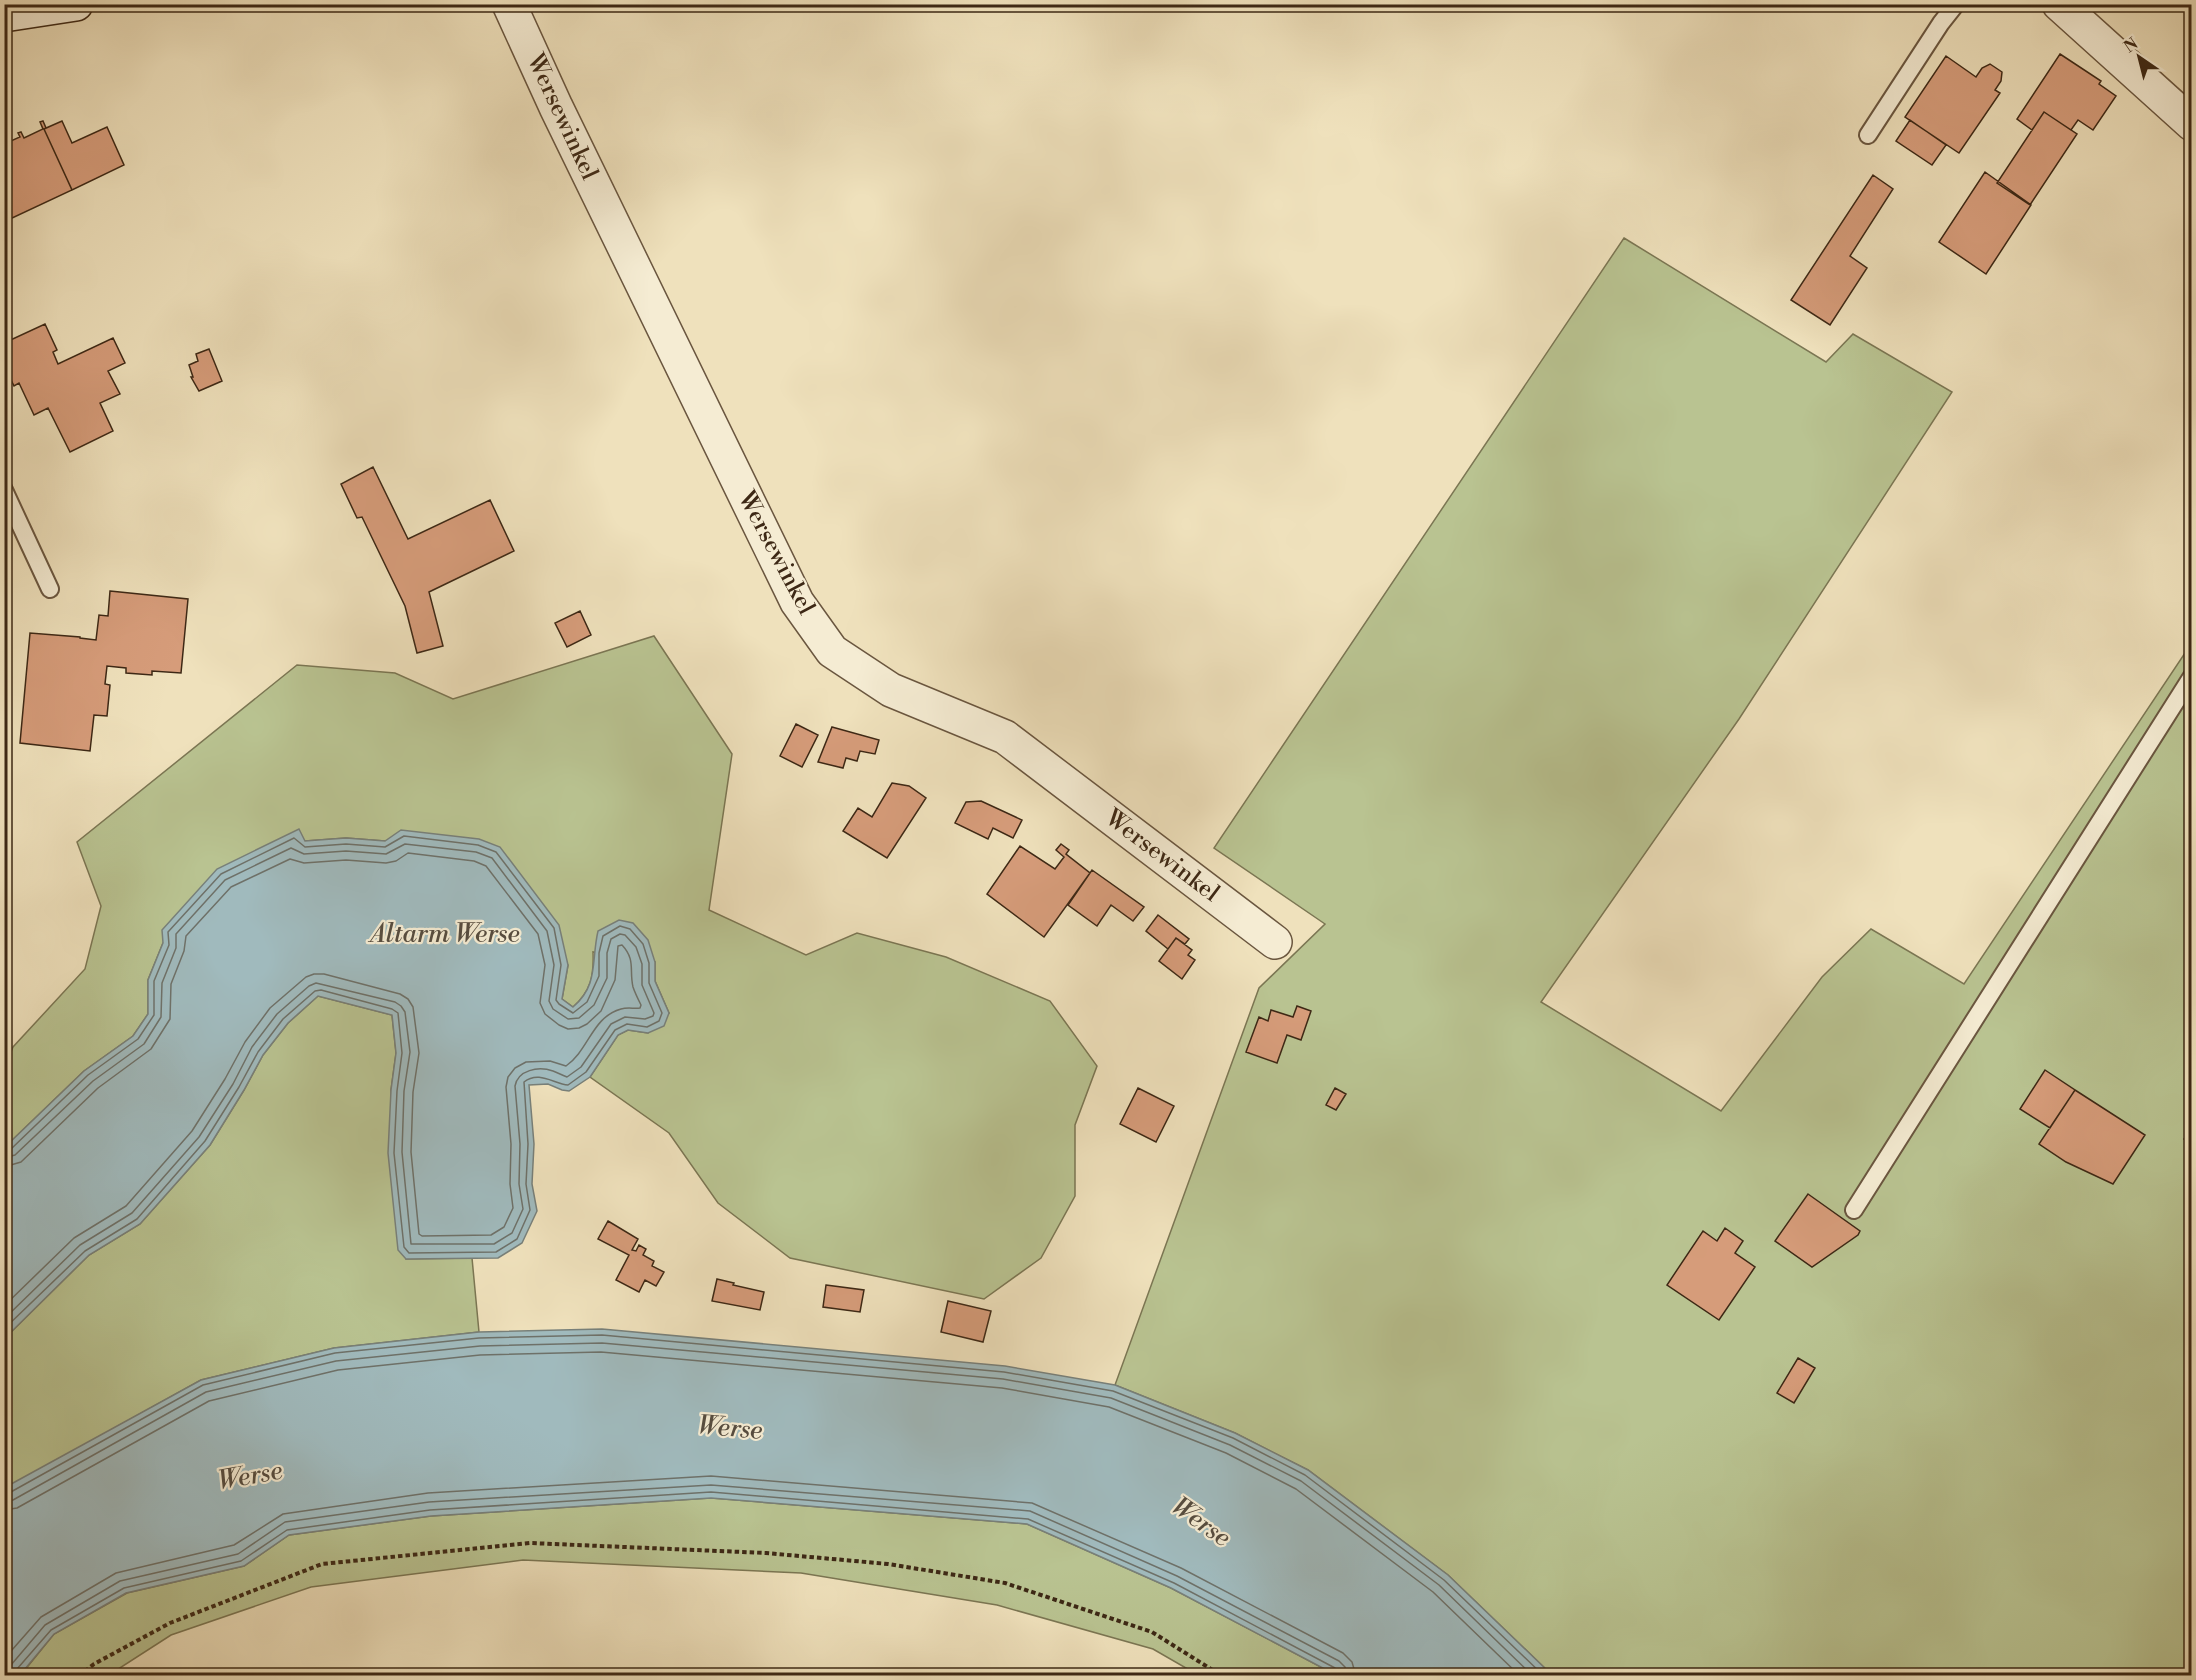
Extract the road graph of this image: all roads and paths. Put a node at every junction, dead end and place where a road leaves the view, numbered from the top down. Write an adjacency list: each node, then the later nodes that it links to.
1 (76, 4): 5 (street)
2 (509, 4): 11 (street, Wersewinkel)
3 (1956, 4): 7 (lane)
4 (2059, 4): 6 (street)
5 (4, 15)
6 (2192, 124)
7 (1868, 135)
8 (4, 490): 9 (lane)
9 (50, 589)
10 (2192, 676): 12 (lane)
11 (1275, 942)
12 (1854, 1210)
13 (79, 1676): 14 (path)
14 (1222, 1676)

